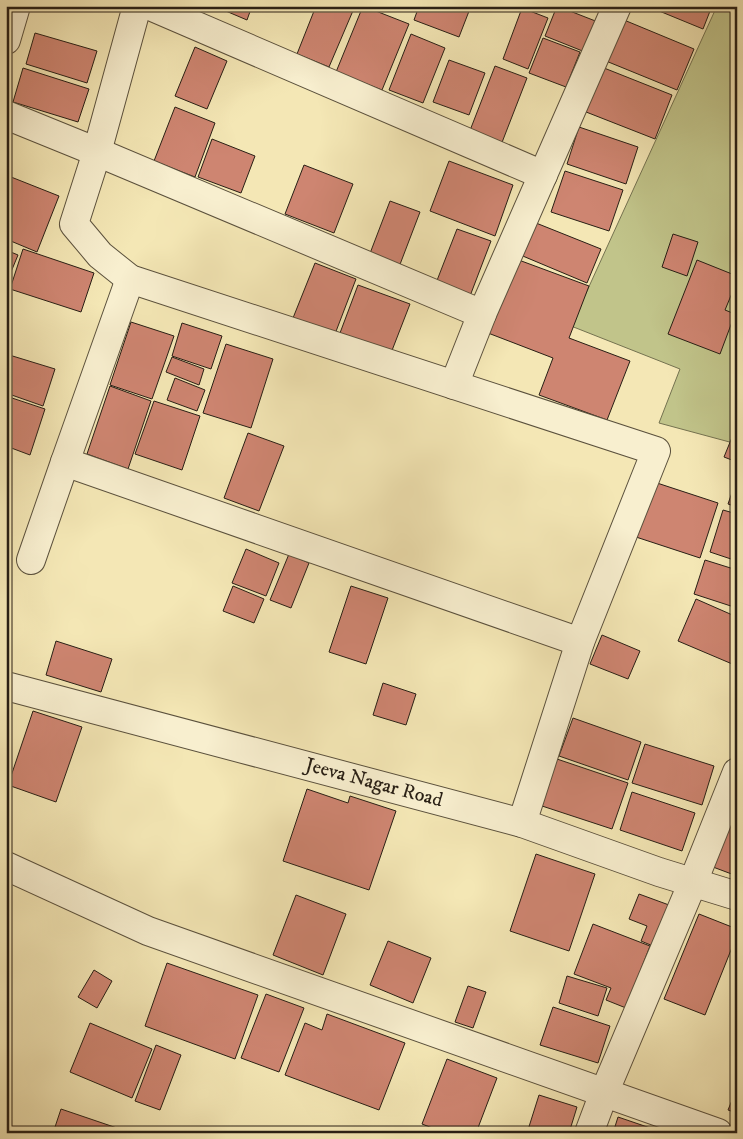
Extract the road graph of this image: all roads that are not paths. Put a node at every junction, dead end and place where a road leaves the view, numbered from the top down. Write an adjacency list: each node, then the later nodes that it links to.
1 (16, 6): 5 (street)
2 (137, 6): 7 (street)
3 (150, 6): 8 (street)
4 (617, 6): 8 (street)
5 (6, 40)
6 (6, 115): 7 (street)
7 (97, 152): 9 (street); 10 (street)
8 (543, 175): 10 (street)
9 (130, 279): 11 (street); 12 (street)
10 (482, 314): 11 (street)
11 (454, 385): 14 (street)
12 (65, 462): 13 (street); 14 (street)
13 (32, 560)
14 (580, 642): 17 (street)
15 (6, 686): 17 (street, Jeeva Nagar Road)
16 (737, 772): 19 (street)
17 (522, 822): 19 (street, Jeeva Nagar Road)
18 (6, 866): 21 (street)
19 (693, 882): 20 (street, Jeeva Nagar Road); 21 (street)
20 (737, 896)
21 (604, 1093): 22 (street); 23 (street)
22 (589, 1133)
23 (718, 1133)

